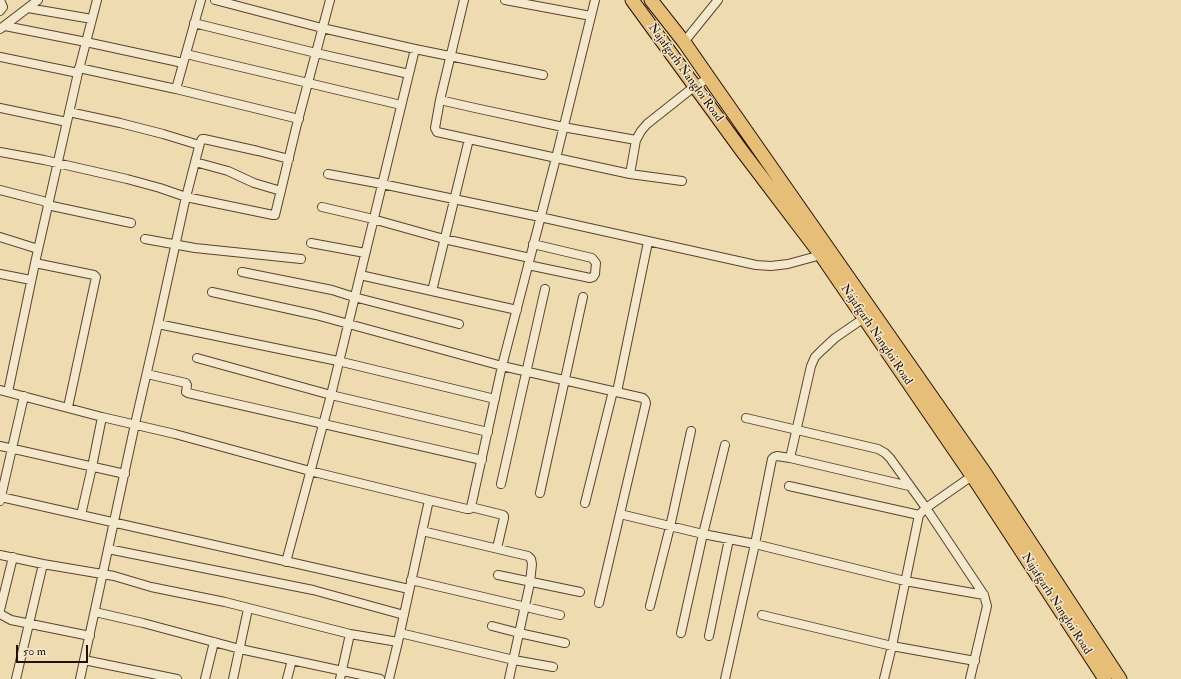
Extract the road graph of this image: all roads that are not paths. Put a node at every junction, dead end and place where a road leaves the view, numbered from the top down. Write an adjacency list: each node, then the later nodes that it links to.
1 (0, 0): 14 (street)
2 (38, 0): 13 (street)
3 (97, 0): 16 (street)
4 (201, 0): 17 (street)
5 (215, 0): 19 (street)
6 (330, 0): 19 (street)
7 (464, 0): 25 (street)
8 (505, 0): 15 (street)
9 (595, 0): 15 (street)
10 (632, 0): 33 (main road, Najafgarh Nangloi Road)
11 (651, 0): 21 (main road, Najafgarh Nangloi Road)
12 (718, 0): 21 (street)
13 (28, 8): 16 (street); 18 (street)
14 (0, 11)
15 (591, 16): 41 (street)
16 (92, 19): 20 (street)
17 (194, 23): 23 (street); 24 (street)
18 (2, 27): 20 (street)
19 (322, 28): 22 (street); 23 (street)
20 (86, 42): 27 (street); 28 (street)
21 (684, 42): 31 (main road, Najafgarh Nangloi Road)
22 (415, 49): 25 (street); 29 (street)
23 (316, 53): 29 (street); 32 (street)
24 (186, 54): 27 (street); 32 (street)
25 (450, 57): 30 (street); 35 (street)
26 (0, 58): 28 (street)
27 (183, 63): 34 (street)
28 (78, 70): 34 (street); 38 (street)
29 (409, 74): 36 (street)
30 (543, 75)
31 (709, 78): 33 (street); 86 (main road, Najafgarh Nangloi Road)
32 (308, 83): 36 (street); 39 (street)
33 (695, 86): 43 (street); 72 (main road, Najafgarh Nangloi Road)
34 (176, 89): 39 (street)
35 (440, 100): 41 (street); 42 (street)
36 (401, 105): 53 (street)
37 (0, 108): 40 (street)
38 (69, 112): 40 (street); 44 (street)
39 (299, 119): 47 (street)
40 (67, 122): 49 (street)
41 (563, 127): 43 (street); 46 (street)
42 (469, 139): 46 (street); 57 (street)
43 (636, 140): 51 (street)
44 (199, 145): 47 (street); 48 (street)
45 (0, 152): 49 (street)
46 (556, 158): 51 (street); 60 (street)
47 (289, 160): 55 (street)
48 (195, 162): 55 (street); 56 (street)
49 (57, 164): 56 (street); 58 (street)
50 (328, 174): 53 (street)
51 (630, 174): 52 (street)
52 (682, 181)
53 (382, 184): 57 (street); 61 (street)
54 (0, 190): 58 (street)
55 (281, 191): 56 (street)
56 (186, 197): 68 (street)
57 (454, 200): 60 (street); 65 (street)
58 (48, 204): 62 (street); 70 (street)
59 (322, 207): 61 (street)
60 (540, 217): 66 (street); 69 (street)
61 (373, 220): 65 (street); 71 (street)
62 (131, 223)
63 (0, 238): 70 (street)
64 (145, 239): 68 (street)
65 (444, 240): 74 (street); 81 (street)
66 (648, 242): 72 (street); 97 (street)
67 (311, 243): 71 (street)
68 (176, 244): 73 (street); 87 (street)
69 (533, 244): 74 (street); 74 (street)
70 (38, 249): 75 (street)
71 (365, 253): 78 (street)
72 (821, 255): 86 (main road, Najafgarh Nangloi Road)
73 (301, 260)
74 (529, 261): 85 (street)
75 (35, 263): 79 (street); 101 (street)
76 (242, 272): 84 (street)
77 (0, 274): 79 (street)
78 (360, 275): 81 (street); 84 (street)
79 (31, 280): 96 (street)
80 (545, 289): 93 (street)
81 (432, 291): 85 (street)
82 (212, 292): 88 (street)
83 (583, 297): 95 (street)
84 (354, 298): 88 (street); 89 (street)
85 (516, 310): 92 (street)
86 (868, 315): 106 (street); 117 (main road, Najafgarh Nangloi Road); 194 (main road, Najafgarh Nangloi Road)
87 (158, 324): 91 (street); 94 (street)
88 (348, 324): 91 (street); 92 (street)
89 (459, 324)
90 (197, 358): 98 (street)
91 (338, 361): 98 (street); 100 (street)
92 (502, 366): 93 (street); 100 (street)
93 (527, 372): 95 (street); 119 (street)
94 (147, 374): 104 (street); 105 (street)
95 (564, 380): 97 (street); 122 (street)
96 (4, 391): 99 (street)
97 (615, 392): 125 (street); 128 (street)
98 (331, 395): 105 (street); 108 (street)
99 (24, 396): 101 (street); 111 (street)
100 (495, 399): 108 (street)
101 (68, 407): 102 (street)
102 (102, 417): 104 (street); 114 (street)
103 (746, 418): 106 (street)
104 (135, 424): 115 (street); 116 (street)
105 (323, 424): 113 (street); 115 (street)
106 (796, 430): 112 (street); 121 (street)
107 (691, 431): 132 (street)
108 (488, 432): 113 (street)
109 (725, 445): 134 (street)
110 (0, 446): 111 (street)
111 (12, 449): 114 (street); 118 (street)
112 (790, 458): 121 (street); 136 (street)
113 (482, 460): 126 (street)
114 (92, 467): 116 (street); 129 (street)
115 (310, 472): 124 (street); 141 (street)
116 (125, 474): 131 (street)
117 (972, 476): 127 (street); 193 (main road, Najafgarh Nangloi Road)
118 (2, 479): 123 (street)
119 (501, 484)
120 (789, 486): 130 (street)
121 (909, 486): 127 (street)
122 (540, 493)
123 (0, 499): 129 (street)
124 (429, 500): 126 (street); 133 (street)
125 (585, 503)
126 (471, 507): 137 (street)
127 (926, 508): 130 (street); 150 (street)
128 (620, 514): 132 (street); 151 (street)
129 (81, 515): 131 (street)
130 (919, 515): 147 (street)
131 (114, 523): 138 (street); 141 (street)
132 (670, 527): 134 (street); 153 (street)
133 (422, 531): 137 (street); 145 (street)
134 (703, 534): 135 (street); 164 (street)
135 (729, 539): 136 (street); 167 (street)
136 (755, 544): 147 (street); 190 (street)
137 (497, 548): 146 (street)
138 (108, 549): 143 (street); 158 (street)
139 (0, 555): 140 (street)
140 (13, 557): 142 (street); 155 (street)
141 (286, 562): 148 (street)
142 (43, 564): 143 (street); 161 (street)
143 (102, 575): 154 (street); 156 (street)
144 (498, 575): 146 (street)
145 (411, 580): 148 (street); 152 (street)
146 (530, 581): 149 (street); 152 (street)
147 (905, 581): 150 (street); 171 (street)
148 (409, 589): 158 (street)
149 (580, 592)
150 (984, 595): 176 (street)
151 (599, 603)
152 (525, 606): 159 (street); 163 (street)
153 (650, 606)
154 (248, 609): 165 (street); 172 (street)
155 (0, 610)
156 (95, 612): 166 (street); 169 (street)
157 (0, 614): 161 (street)
158 (404, 615): 168 (street)
159 (560, 615)
160 (762, 615): 171 (street)
161 (30, 624): 166 (street); 180 (street)
162 (492, 626): 163 (street)
163 (519, 633): 170 (street); 175 (street)
164 (681, 633)
165 (350, 634): 168 (street); 178 (street)
166 (90, 636): 173 (street)
167 (709, 636)
168 (399, 638): 175 (street); 188 (street)
169 (214, 642): 172 (street); 183 (street)
170 (566, 643)
171 (892, 646): 176 (street); 191 (street)
172 (240, 649): 174 (street); 184 (street)
173 (84, 660): 181 (street); 182 (street)
174 (292, 660): 178 (street); 185 (street)
175 (514, 660): 177 (street); 189 (street)
176 (975, 661): 192 (street)
177 (553, 667)
178 (342, 670): 179 (street); 186 (street)
179 (363, 677): 187 (street)
180 (16, 679)
181 (80, 679)
182 (177, 679)
183 (205, 679)
184 (233, 679)
185 (287, 679)
186 (340, 679)
187 (380, 679)
188 (389, 679)
189 (509, 679)
190 (725, 679)
191 (884, 679)
192 (970, 679)
193 (1105, 679)
194 (1120, 679)

